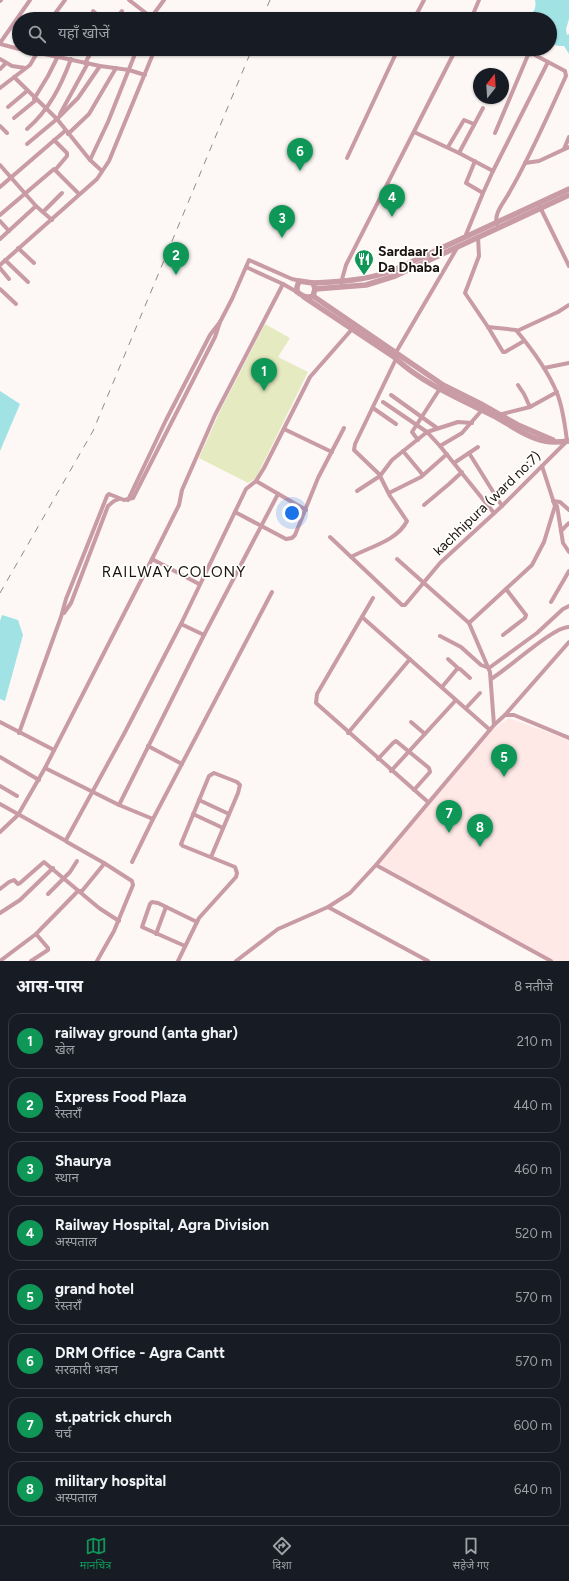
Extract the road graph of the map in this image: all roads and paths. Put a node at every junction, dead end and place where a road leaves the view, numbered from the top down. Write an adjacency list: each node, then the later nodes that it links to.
1 (30, 0): 7 (street)
2 (65, 0): 8 (street)
3 (129, 0): 9 (street)
4 (164, 0): 10 (street)
5 (424, 0): 11 (street)
6 (479, 0): 12 (street)
7 (22, 12)
8 (56, 12)
9 (143, 12)
10 (155, 12)
11 (418, 12)
12 (473, 12)
13 (12, 26): 14 (street)
14 (0, 44): 15 (street)
15 (12, 47)
16 (36, 56): 31 (street)
17 (56, 56): 25 (street); 39 (street)
18 (89, 56): 29 (street)
19 (134, 56): 34 (street)
20 (152, 56): 35 (street)
21 (395, 56): 59 (street)
22 (452, 56): 48 (street)
23 (528, 56): 51 (street)
24 (537, 56): 27 (street)
25 (71, 59): 29 (street); 42 (street)
26 (0, 60): 28 (street)
27 (548, 62): 62 (street); 66 (street)
28 (6, 63): 31 (street); 33 (street)
29 (87, 63): 30 (street); 44 (street)
30 (100, 66): 32 (street); 44 (street)
31 (25, 68): 36 (street)
32 (116, 68): 34 (street); 50 (street)
33 (0, 69)
34 (129, 70): 35 (street); 60 (street)
35 (145, 75): 65 (street)
36 (14, 77): 37 (street); 38 (street)
37 (0, 88)
38 (27, 91): 39 (street); 40 (street)
39 (35, 99): 42 (street); 43 (street)
40 (8, 107)
41 (483, 108): 45 (street)
42 (46, 110): 44 (street); 47 (street)
43 (14, 118)
44 (58, 119): 50 (street); 54 (street)
45 (474, 124): 55 (street); 58 (street)
46 (0, 126): 49 (street)
47 (27, 129)
48 (414, 132): 55 (street); 98 (street)
49 (7, 133)
50 (66, 133): 53 (street); 60 (street)
51 (495, 133)
52 (569, 136): 57 (street)
53 (54, 140): 64 (street); 67 (street)
54 (27, 144)
55 (448, 147): 58 (street)
56 (569, 147): 57 (street)
57 (564, 149): 62 (street)
58 (459, 152): 61 (street)
59 (347, 158)
60 (90, 160): 65 (street)
61 (475, 161): 66 (street); 70 (street)
62 (525, 163): 81 (street)
63 (0, 165): 67 (street)
64 (56, 169): 71 (street); 73 (street)
65 (102, 171): 73 (street)
66 (493, 172): 70 (street)
67 (11, 177): 68 (street); 71 (street)
68 (0, 187)
69 (569, 189): 76 (street)
70 (483, 192): 85 (street)
71 (25, 193): 75 (street); 78 (street)
72 (62, 193): 77 (street)
73 (79, 194): 79 (street)
74 (569, 195): 76 (street)
75 (36, 206): 77 (street); 82 (street)
76 (539, 206): 81 (street); 91 (street)
77 (43, 212): 79 (street)
78 (0, 215)
79 (52, 220): 87 (street)
80 (0, 221): 82 (street)
81 (498, 226): 83 (street); 85 (street)
82 (9, 231): 84 (street)
83 (478, 237): 85 (street); 107 (street)
84 (0, 239)
85 (463, 241): 86 (street); 98 (street)
86 (457, 247): 98 (street); 110 (street)
87 (18, 248): 88 (street); 89 (street)
88 (5, 260): 90 (street); 96 (street)
89 (34, 263)
90 (0, 265)
91 (569, 266)
92 (246, 267): 95 (street); 97 (street); 149 (street)
93 (0, 268): 94 (street)
94 (9, 279)
95 (301, 281): 99 (street); 101 (street)
96 (28, 282)
97 (283, 284): 101 (street); 166 (street)
98 (341, 285): 99 (street)
99 (314, 286): 102 (street)
100 (0, 289): 104 (street)
101 (297, 292): 103 (street)
102 (313, 296): 103 (street); 106 (street)
103 (304, 297): 106 (street)
104 (16, 304)
105 (569, 305): 108 (street)
106 (354, 327): 110 (street); 129 (street)
107 (488, 327): 108 (street); 109 (street)
108 (518, 331): 109 (street)
109 (524, 341): 112 (street)
110 (396, 356): 114 (street); 119 (street)
111 (569, 363): 112 (street)
112 (544, 368): 115 (street)
113 (518, 386): 118 (street)
114 (441, 387): 120 (street); 121 (street); 122 (street)
115 (557, 392): 118 (street); 130 (street)
116 (391, 396): 122 (street)
117 (383, 402): 126 (street)
118 (530, 407): 121 (street)
119 (373, 408): 125 (street); 144 (street)
120 (482, 410): 121 (street); 123 (street)
121 (498, 416): 133 (street)
122 (421, 417): 126 (street); 128 (street)
123 (472, 423): 128 (street); 134 (street)
124 (569, 423): 130 (street)
125 (396, 424)
126 (416, 425): 131 (street); 132 (street)
127 (344, 428): 137 (street)
128 (437, 428): 131 (street)
129 (284, 429): 137 (street); 145 (street)
130 (566, 431): 133 (street)
131 (427, 432): 132 (street); 134 (street)
132 (418, 440): 136 (street)
133 (568, 441): 141 (street, kachhipura (ward no:7))
134 (440, 446): 139 (street)
135 (478, 447): 138 (street)
136 (403, 450): 143 (street); 144 (street)
137 (332, 452): 153 (street)
138 (469, 453): 140 (street); 152 (street)
139 (447, 454): 140 (street); 143 (street)
140 (454, 463): 142 (street)
141 (542, 466): 150 (street); 152 (street, kachhipura (ward no:7))
142 (462, 472): 151 (street); 156 (street)
143 (423, 475): 147 (street)
144 (380, 476): 146 (street); 147 (street)
145 (256, 481): 148 (street); 155 (street)
146 (357, 491)
147 (389, 493): 164 (street)
148 (278, 494): 153 (street); 158 (street)
149 (119, 499): 161 (street); 162 (street)
150 (553, 501): 154 (street); 159 (street); 170 (street)
151 (424, 505)
152 (502, 506): 156 (street, kachhipura (ward no:7))
153 (306, 510): 158 (street)
154 (569, 510)
155 (235, 512): 158 (street); 169 (street)
156 (494, 513): 168 (street, kachhipura (ward no:7))
157 (569, 523): 159 (street)
158 (262, 527): 180 (street)
159 (561, 531): 163 (street)
160 (330, 538): 164 (street)
161 (88, 541): 162 (street); 175 (street)
162 (94, 543): 175 (street)
163 (569, 552)
164 (351, 558): 168 (street, kachhipura (ward no:7))
165 (397, 558): 168 (street)
166 (152, 560): 169 (street); 204 (street)
167 (569, 571): 173 (street)
168 (424, 583): 177 (street)
169 (199, 584): 178 (street)
170 (506, 589): 177 (street); 181 (street)
171 (272, 592): 208 (street)
172 (373, 598): 176 (street)
173 (551, 602)
174 (569, 606): 186 (street)
175 (61, 617): 199 (street)
176 (362, 617): 184 (street); 200 (street)
177 (469, 623): 186 (street)
178 (181, 624): 180 (street); 214 (street)
179 (569, 627): 189 (street)
180 (204, 635): 203 (street)
181 (503, 635)
182 (440, 636): 186 (street)
183 (569, 642): 194 (street)
184 (410, 659): 190 (street); 200 (street)
185 (448, 659): 187 (street)
186 (489, 668): 189 (street)
187 (460, 669): 188 (street); 190 (street)
188 (470, 678)
189 (491, 679): 197 (street)
190 (442, 687): 192 (street)
191 (480, 693): 193 (street)
192 (456, 700): 193 (street); 201 (street)
193 (466, 708): 198 (street)
194 (505, 715): 197 (street); 202 (street)
195 (0, 722): 199 (street)
196 (411, 722): 201 (street)
197 (494, 725): 198 (street)
198 (490, 730): 217 (street)
199 (19, 733): 204 (street)
200 (348, 733): 207 (street)
201 (425, 734): 205 (street)
202 (569, 738)
203 (148, 746): 208 (street); 219 (street)
204 (54, 750): 209 (street)
205 (409, 751): 207 (street); 210 (street); 213 (street)
206 (0, 757): 211 (street)
207 (378, 759): 210 (street)
208 (182, 764): 223 (street)
209 (45, 768): 211 (street); 214 (street)
210 (391, 771): 213 (street)
211 (39, 780): 222 (street)
212 (0, 786): 215 (street)
213 (414, 790): 217 (street)
214 (92, 792): 219 (street); 226 (street)
215 (17, 796)
216 (199, 800): 220 (street); 221 (street); 221 (street)
217 (428, 802): 231 (street)
218 (0, 804): 222 (street)
219 (119, 805): 223 (street)
220 (193, 814): 224 (street); 227 (street)
221 (229, 814): 224 (street)
222 (18, 815): 225 (street); 226 (street)
223 (153, 819): 229 (street)
224 (223, 828): 227 (street)
225 (0, 832)
226 (66, 841): 230 (street)
227 (211, 857): 241 (street)
228 (77, 861): 233 (street)
229 (132, 862)
230 (104, 863): 235 (street); 240 (street)
231 (376, 864): 238 (street); 251 (street)
232 (53, 868): 233 (street); 234 (street); 239 (street)
233 (64, 878): 235 (street); 236 (street)
234 (0, 889)
235 (79, 891): 240 (street); 242 (street)
236 (48, 894)
237 (166, 907): 241 (street); 243 (street); 243 (street)
238 (328, 907): 249 (street); 250 (street)
239 (0, 913)
240 (119, 921): 247 (street)
241 (197, 922): 244 (street)
242 (36, 934): 245 (street); 246 (street)
243 (156, 934): 244 (street)
244 (185, 946): 248 (street)
245 (0, 961)
246 (32, 961)
247 (97, 961)
248 (178, 961)
249 (236, 961)
250 (428, 961)
251 (551, 961)

